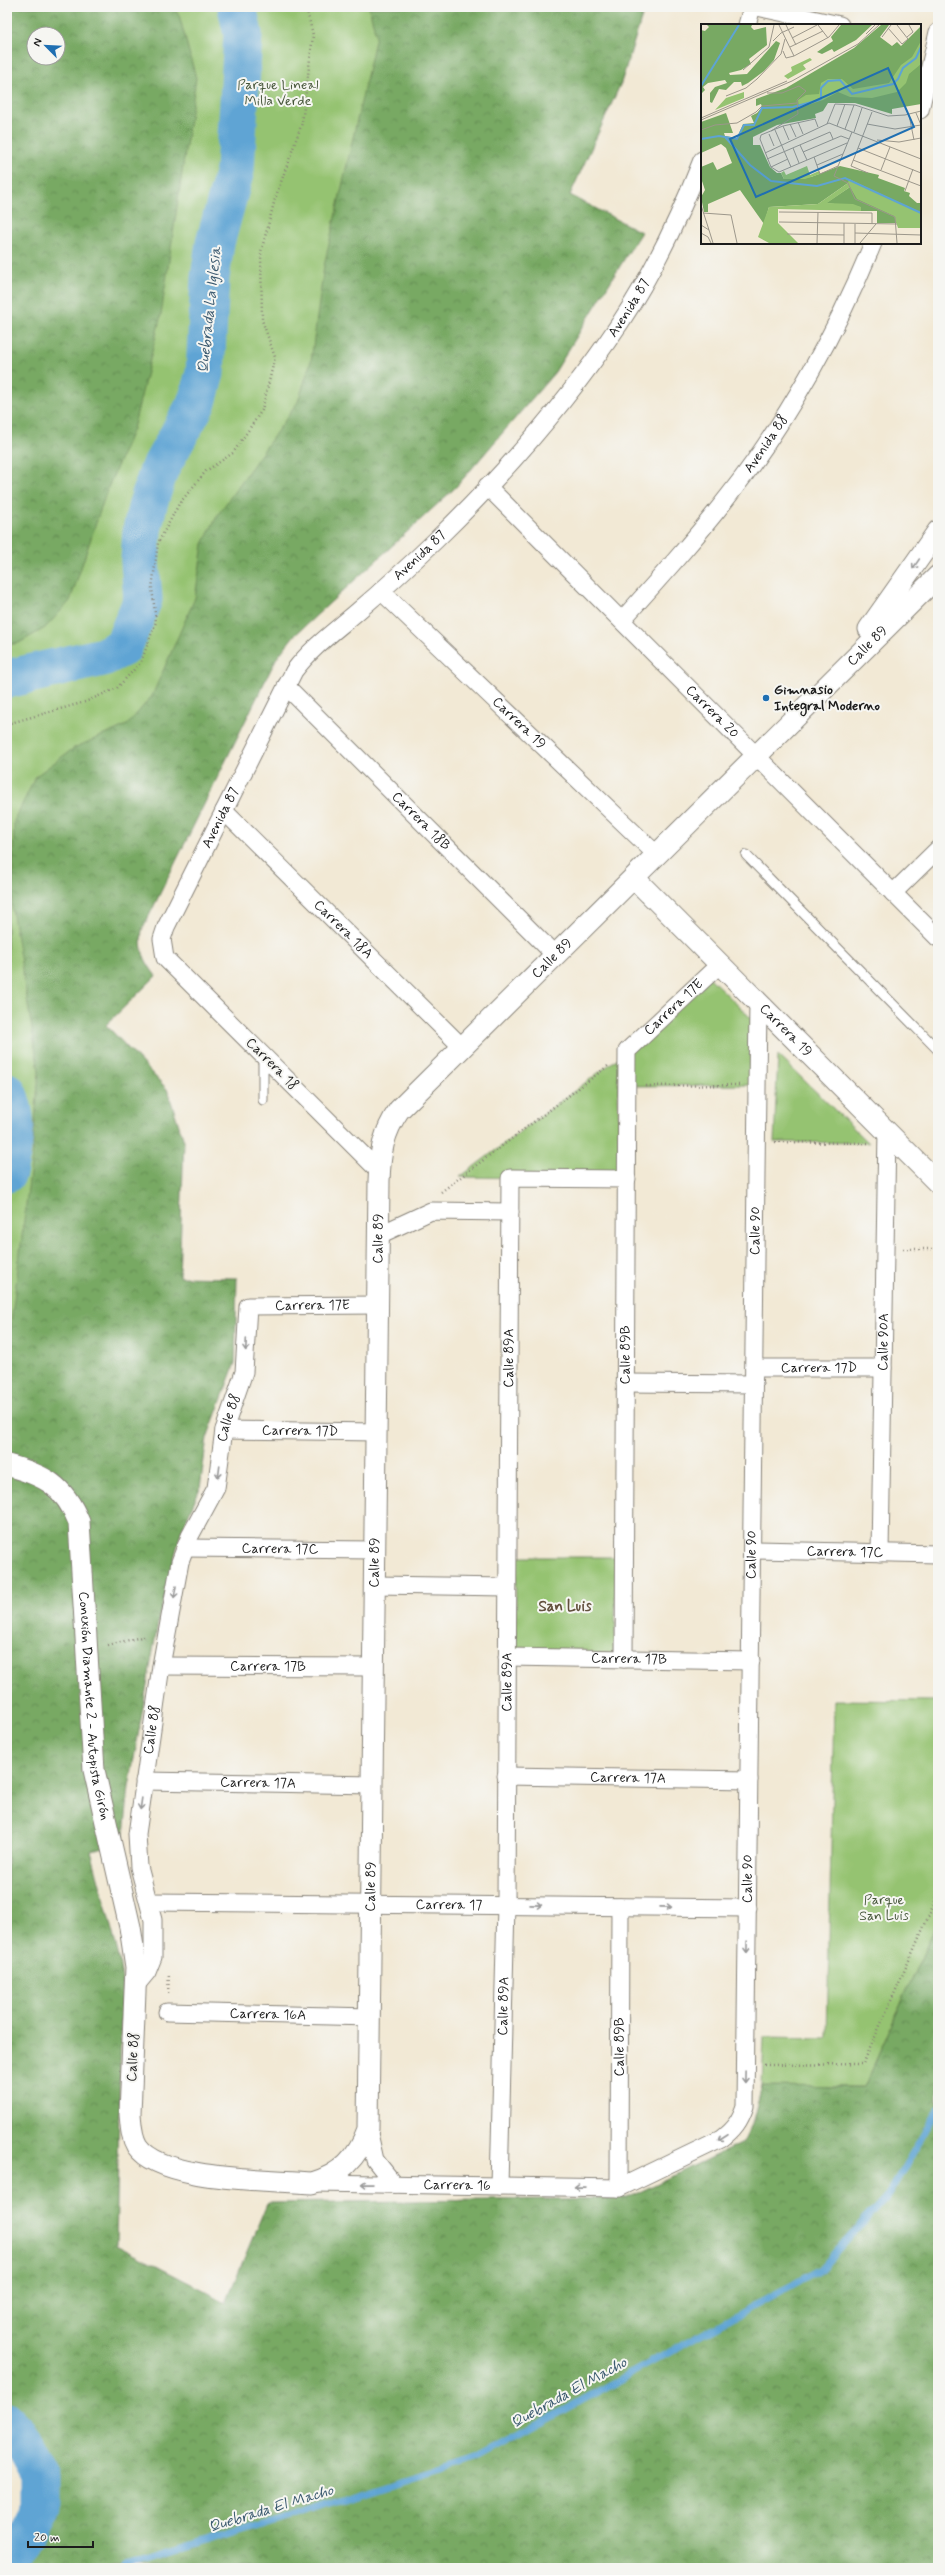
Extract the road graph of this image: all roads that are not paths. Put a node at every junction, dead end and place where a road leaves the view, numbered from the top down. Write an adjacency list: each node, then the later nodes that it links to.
1 (752, 7): 3 (street)
2 (757, 7): 4 (street)
3 (747, 24)
4 (835, 24)
5 (933, 42): 6 (street)
6 (921, 105)
7 (701, 162): 9 (street, Avenida 87)
8 (873, 244): 13 (street, Avenida 88)
9 (488, 486): 12 (street, Avenida 87); 13 (street, Carrera 20)
10 (938, 531): 15 (street, one-way to 15)
11 (938, 576): 15 (street, Calle 89)
12 (381, 591): 14 (street, Avenida 87); 19 (street, Carrera 19)
13 (622, 620): 16 (street, Carrera 20)
14 (286, 686): 17 (street, Avenida 87); 24 (street, Carrera 18B)
15 (809, 702): 16 (street, Calle 89)
16 (756, 756): 19 (street, Calle 89); 22 (street, Carrera 20)
17 (224, 811): 25 (street, Avenida 87); 28 (street, Carrera 18A)
18 (938, 849): 22 (street)
19 (657, 855): 21 (street, Calle 89)
20 (746, 855): 29 (lane)
21 (634, 878): 24 (street, Calle 89); 26 (street, Carrera 19)
22 (893, 893): 23 (street, Carrera 20)
23 (938, 938)
24 (556, 956): 28 (street, Calle 89)
25 (165, 958): 31 (street, Carrera 18)
26 (720, 964): 27 (street, Carrera 19); 30 (street, Carrera 17E)
27 (758, 1003): 33 (street, Carrera 19); 42 (street, Calle 90)
28 (463, 1048): 34 (street, Calle 89)
29 (938, 1050)
30 (627, 1051): 35 (street, Calle 89B)
31 (263, 1055): 32 (lane); 34 (street, Carrera 18)
32 (263, 1100)
33 (887, 1137): 36 (street, Carrera 19); 41 (street, Calle 90A)
34 (379, 1171): 38 (street, Calle 89)
35 (627, 1179): 37 (street, Calle 89A); 43 (street, Calle 89B)
36 (938, 1183)
37 (510, 1212): 38 (street); 53 (street, Calle 89A)
38 (379, 1235): 39 (street, Calle 89)
39 (378, 1305): 40 (street, Carrera 17E); 45 (street, Calle 89)
40 (248, 1306): 44 (street, Calle 88, one-way to 44)
41 (883, 1368): 42 (street, Carrera 17D); 50 (street, Calle 90A)
42 (754, 1376): 43 (street, Carrera 17D); 49 (street, Calle 90)
43 (625, 1383): 55 (street, Calle 89B)
44 (224, 1430): 45 (street, Carrera 17D); 47 (street, Calle 88, one-way to 47)
45 (376, 1432): 48 (street, Calle 89)
46 (7, 1465): 68 (street, Conexión Diamante 2 - Autopista Girón)
47 (185, 1548): 48 (street, Carrera 17C); 57 (street, Calle 88, one-way to 57)
48 (375, 1550): 52 (street, Calle 89)
49 (752, 1550): 50 (street, Carrera 17C); 56 (street, Calle 90)
50 (880, 1553): 51 (street, Carrera 17C)
51 (938, 1554)
52 (375, 1585): 53 (street); 58 (street, Calle 89)
53 (507, 1587): 54 (street, Calle 89A)
54 (507, 1657): 55 (street, Carrera 17B); 59 (street, Calle 89A)
55 (624, 1659): 56 (street, Carrera 17B)
56 (751, 1661): 60 (street, Calle 90)
57 (161, 1666): 58 (street, Carrera 17B); 61 (street, Calle 88)
58 (374, 1667): 62 (street, Calle 89)
59 (506, 1776): 60 (street, Carrera 17A); 65 (street, Calle 89A)
60 (750, 1780): 67 (street, Calle 90)
61 (144, 1781): 62 (street, Carrera 17A); 63 (street, Calle 88, one-way to 63)
62 (372, 1785): 64 (street, Calle 89)
63 (150, 1902): 64 (street, Carrera 17); 68 (street, Calle 88)
64 (371, 1903): 65 (street, Carrera 17); 70 (street, Calle 89)
65 (506, 1905): 66 (street, Carrera 17, one-way to 66); 76 (street, Calle 89A)
66 (620, 1907): 67 (street, Carrera 17, one-way to 67); 77 (street, Calle 89B)
67 (748, 1908): 71 (street, Calle 90, one-way to 71)
68 (137, 1984): 73 (street, Calle 88)
69 (167, 2012): 70 (street, Carrera 16A)
70 (370, 2017): 72 (street, Calle 89)
71 (745, 2106): 77 (street, Carrera 16, one-way to 77)
72 (368, 2129): 74 (street, Calle 89); 75 (street, Calle 89)
73 (145, 2155): 74 (street, Carrera 16)
74 (312, 2183): 75 (street, Carrera 16, one-way to 74)
75 (394, 2184): 76 (street, Carrera 16)
76 (499, 2186): 77 (street, Carrera 16, one-way to 76)
77 (620, 2188)

